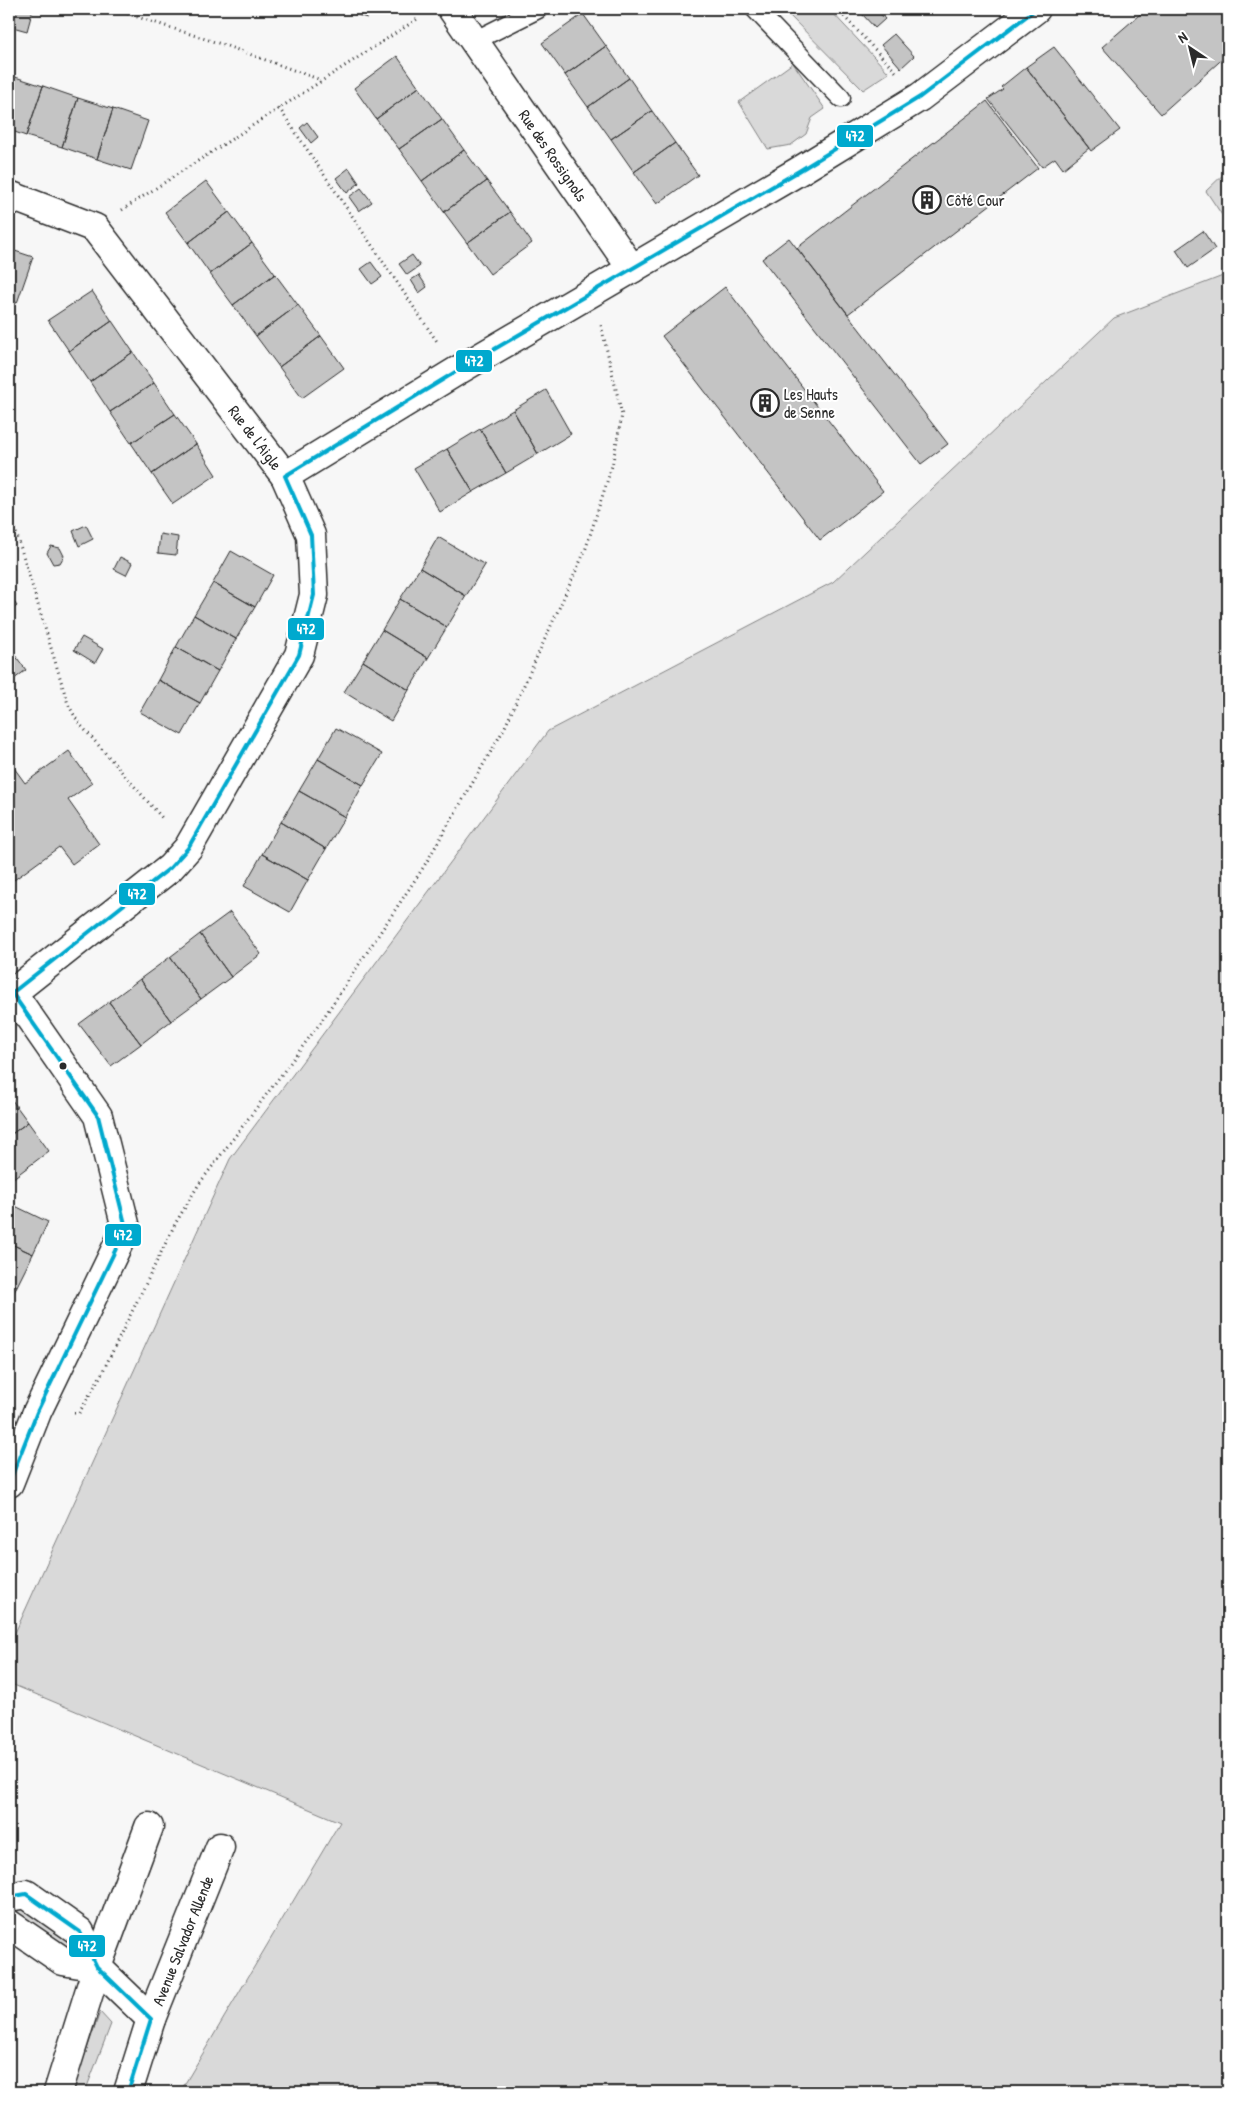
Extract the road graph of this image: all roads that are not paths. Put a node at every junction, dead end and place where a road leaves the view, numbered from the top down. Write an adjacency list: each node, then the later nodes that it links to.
1 (452, 9): 5 (street, Rue des Rossignols)
2 (538, 9): 5 (lane)
3 (755, 9): 6 (lane)
4 (1036, 9): 8 (street)
5 (474, 41): 8 (street, Rue des Rossignols)
6 (841, 98)
7 (9, 195): 9 (street, Rue de l'Aigle)
8 (632, 269): 9 (street)
9 (285, 476): 10 (street, Rue de l'Aigle)
10 (11, 991): 11 (street)
11 (9, 1483)
12 (149, 1827): 16 (street)
13 (220, 1847): 17 (street, Avenue Salvador Allende)
14 (9, 1897): 16 (street)
15 (9, 1924): 16 (street)
16 (97, 1968): 17 (street); 18 (street)
17 (151, 2019): 19 (street, Avenue Salvador Allende)
18 (58, 2092)
19 (128, 2092)

